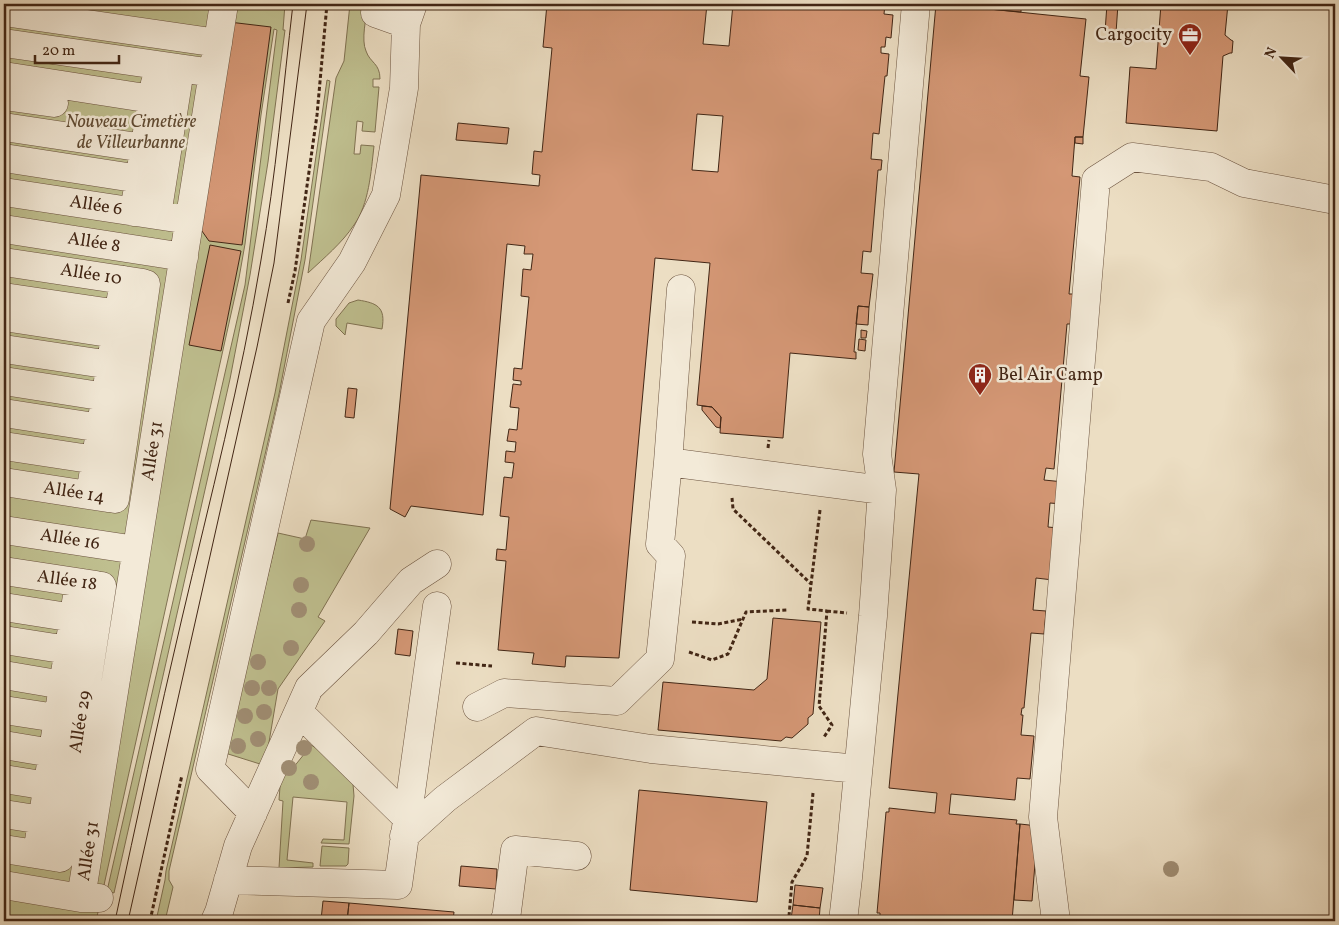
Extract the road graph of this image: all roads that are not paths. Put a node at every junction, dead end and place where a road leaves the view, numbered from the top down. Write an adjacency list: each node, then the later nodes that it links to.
1 (224, 4): 6 (lane, Allée 31)
2 (376, 4): 5 (lane)
3 (916, 4): 40 (lane)
4 (4, 12): 6 (lane)
5 (409, 14): 68 (lane)
6 (218, 43): 9 (lane, Allée 31)
7 (4, 44): 8 (lane)
8 (169, 67): 9 (lane); 12 (lane); 19 (lane)
9 (213, 73): 20 (lane, Allée 31)
10 (4, 76): 12 (lane)
11 (4, 96): 12 (lane)
12 (150, 108): 14 (lane)
13 (4, 127): 14 (lane)
14 (144, 148): 16 (lane)
15 (4, 158): 16 (lane)
16 (140, 178): 19 (lane)
17 (4, 192): 19 (lane, Allée 6)
18 (1335, 200): 81 (lane)
19 (146, 214): 20 (lane, Allée 6)
20 (189, 220): 22 (lane, Allée 31)
21 (4, 229): 22 (lane, Allée 8)
22 (184, 257): 25 (lane, Allée 31)
23 (4, 262): 24 (lane, Allée 10)
24 (135, 282): 25 (lane, Allée 10); 29 (lane); 41 (lane)
25 (178, 289): 42 (lane, Allée 31)
26 (682, 289): 38 (lane)
27 (4, 297): 29 (lane)
28 (4, 317): 29 (lane)
29 (117, 324): 31 (lane)
30 (4, 349): 31 (lane)
31 (111, 365): 33 (lane)
32 (4, 381): 33 (lane)
33 (106, 397): 35 (lane)
34 (4, 414): 35 (lane)
35 (101, 428): 37 (lane)
36 (4, 446): 37 (lane)
37 (96, 460): 41 (lane)
38 (668, 462): 40 (lane); 56 (lane)
39 (4, 482): 41 (lane, Allée 14)
40 (882, 490): 65 (lane)
41 (102, 497): 42 (lane, Allée 14)
42 (144, 504): 44 (lane, Allée 31)
43 (4, 530): 44 (lane, Allée 16)
44 (136, 550): 48 (lane, Allée 31)
45 (437, 564): 59 (lane)
46 (4, 571): 47 (lane, Allée 18)
47 (91, 584): 48 (lane, Allée 18); 51 (lane); 60 (lane, Allée 29)
48 (130, 590): 61 (lane, Allée 31)
49 (436, 606): 71 (lane)
50 (4, 607): 51 (lane)
51 (74, 618): 53 (lane)
52 (4, 640): 53 (lane)
53 (68, 650): 55 (lane)
54 (4, 675): 55 (lane)
55 (63, 684): 60 (lane)
56 (580, 699): 57 (lane); 62 (lane)
57 (477, 707)
58 (4, 710): 60 (lane)
59 (299, 712): 68 (lane); 71 (lane)
60 (70, 720): 61 (lane); 64 (lane); 73 (lane, Allée 29)
61 (109, 726): 75 (lane, Allée 31)
62 (576, 737): 65 (lane); 71 (lane)
63 (4, 745): 64 (lane)
64 (52, 753): 67 (lane)
65 (858, 769): 80 (lane)
66 (4, 779): 67 (lane)
67 (48, 786): 70 (lane)
68 (253, 813): 76 (lane)
69 (4, 814): 70 (lane)
70 (42, 820): 73 (lane)
71 (405, 827): 76 (lane)
72 (4, 849): 73 (lane)
73 (48, 856): 75 (lane)
74 (577, 856): 79 (lane)
75 (87, 862): 77 (lane, Allée 31)
76 (228, 880): 78 (lane)
77 (4, 885)
78 (215, 921)
79 (504, 921)
80 (843, 921)
81 (1056, 921)

